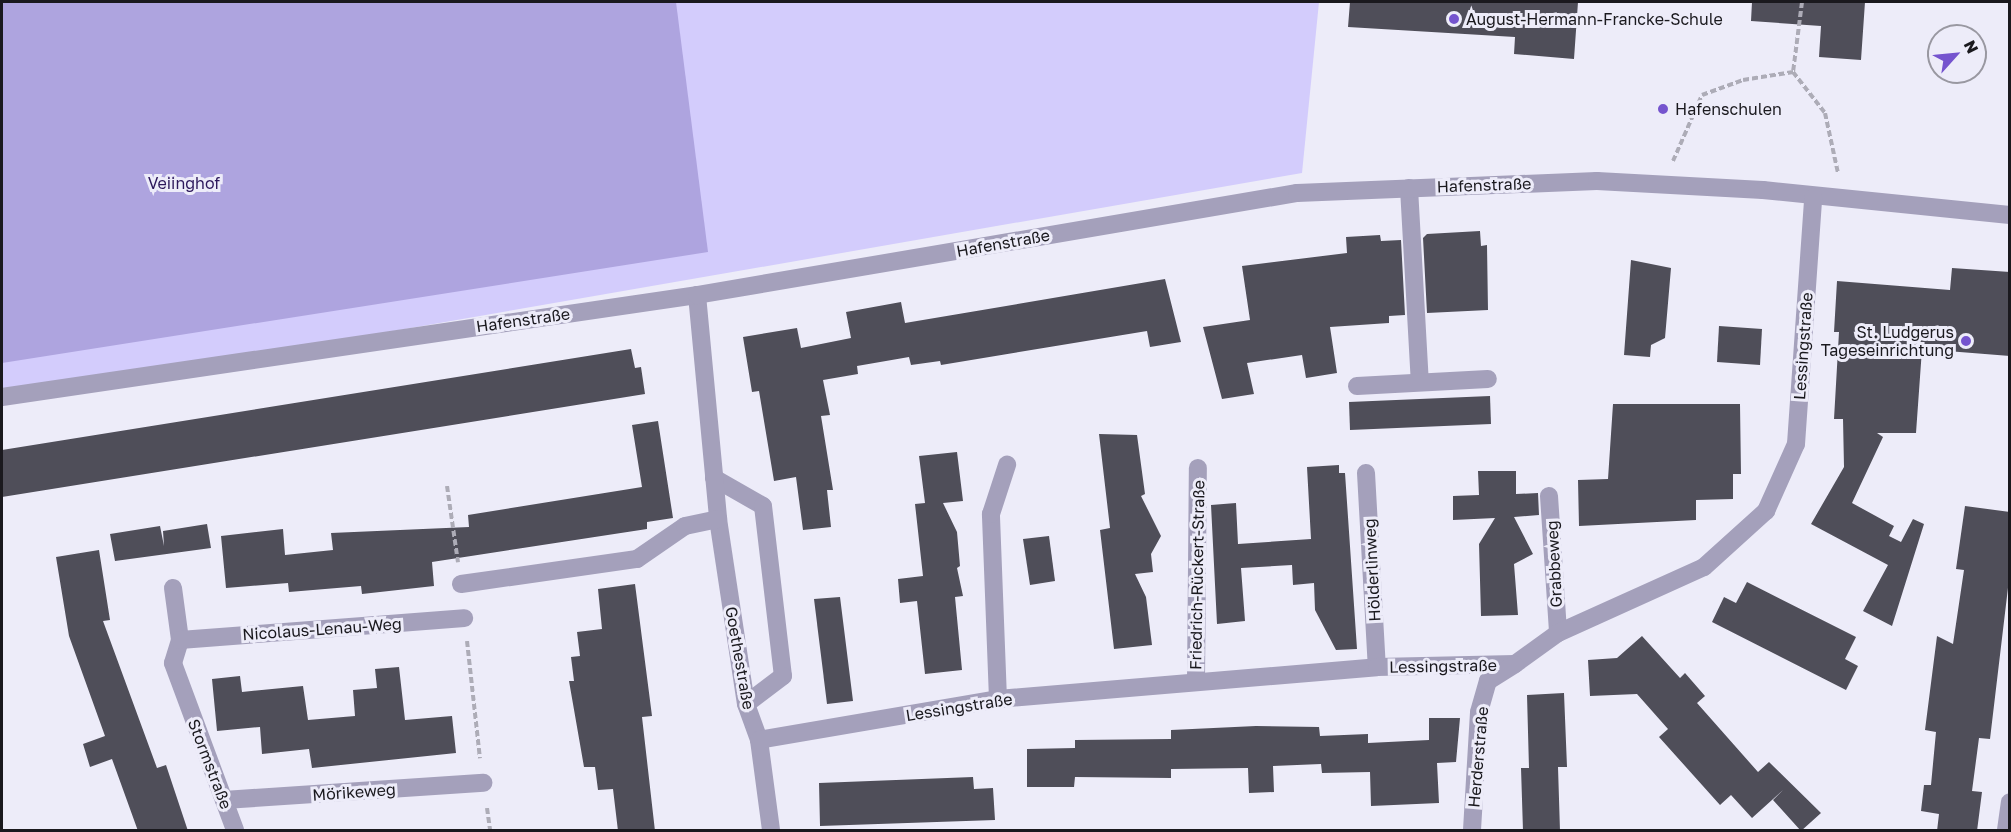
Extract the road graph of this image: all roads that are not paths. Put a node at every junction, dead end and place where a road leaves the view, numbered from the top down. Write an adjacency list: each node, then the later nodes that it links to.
1 (1409, 188): 2 (street, Hafenstraße); 4 (street, Hafenstraße); 6 (street)
2 (1813, 198): 3 (street, Hafenstraße); 18 (street, Lessingstraße)
3 (2010, 215)
4 (697, 295): 8 (street, Hafenstraße); 12 (street, Goethestraße)
5 (1488, 379): 6 (street)
6 (1420, 382): 7 (street)
7 (1357, 386)
8 (2, 397)
9 (1007, 465): 23 (street)
10 (1198, 468): 22 (street, Friedrich-Rückert-Straße)
11 (1366, 474): 21 (street, Hölderlinweg)
12 (714, 478): 14 (street, Goethestraße); 24 (street)
13 (1550, 496): 18 (street, Grabbeweg)
14 (718, 519): 15 (street); 24 (street, Goethestraße)
15 (461, 585)
16 (173, 588): 19 (street)
17 (464, 618): 19 (street, Nicolaus-Lenau-Weg)
18 (1557, 633): 20 (street, Lessingstraße)
19 (180, 640): 27 (street, Stormstraße)
20 (1515, 664): 21 (street, Lessingstraße); 31 (street, Herderstraße)
21 (1377, 667): 22 (street, Lessingstraße)
22 (1196, 681): 23 (street, Lessingstraße)
23 (998, 699): 25 (street, Lessingstraße)
24 (746, 704): 25 (street, Goethestraße)
25 (759, 740): 30 (street, Goethestraße)
26 (483, 783): 27 (street, Mörikeweg)
27 (224, 800): 29 (street, Stormstraße)
28 (2010, 802): 32 (street)
29 (235, 831)
30 (771, 831)
31 (1472, 831)
32 (2006, 831)

